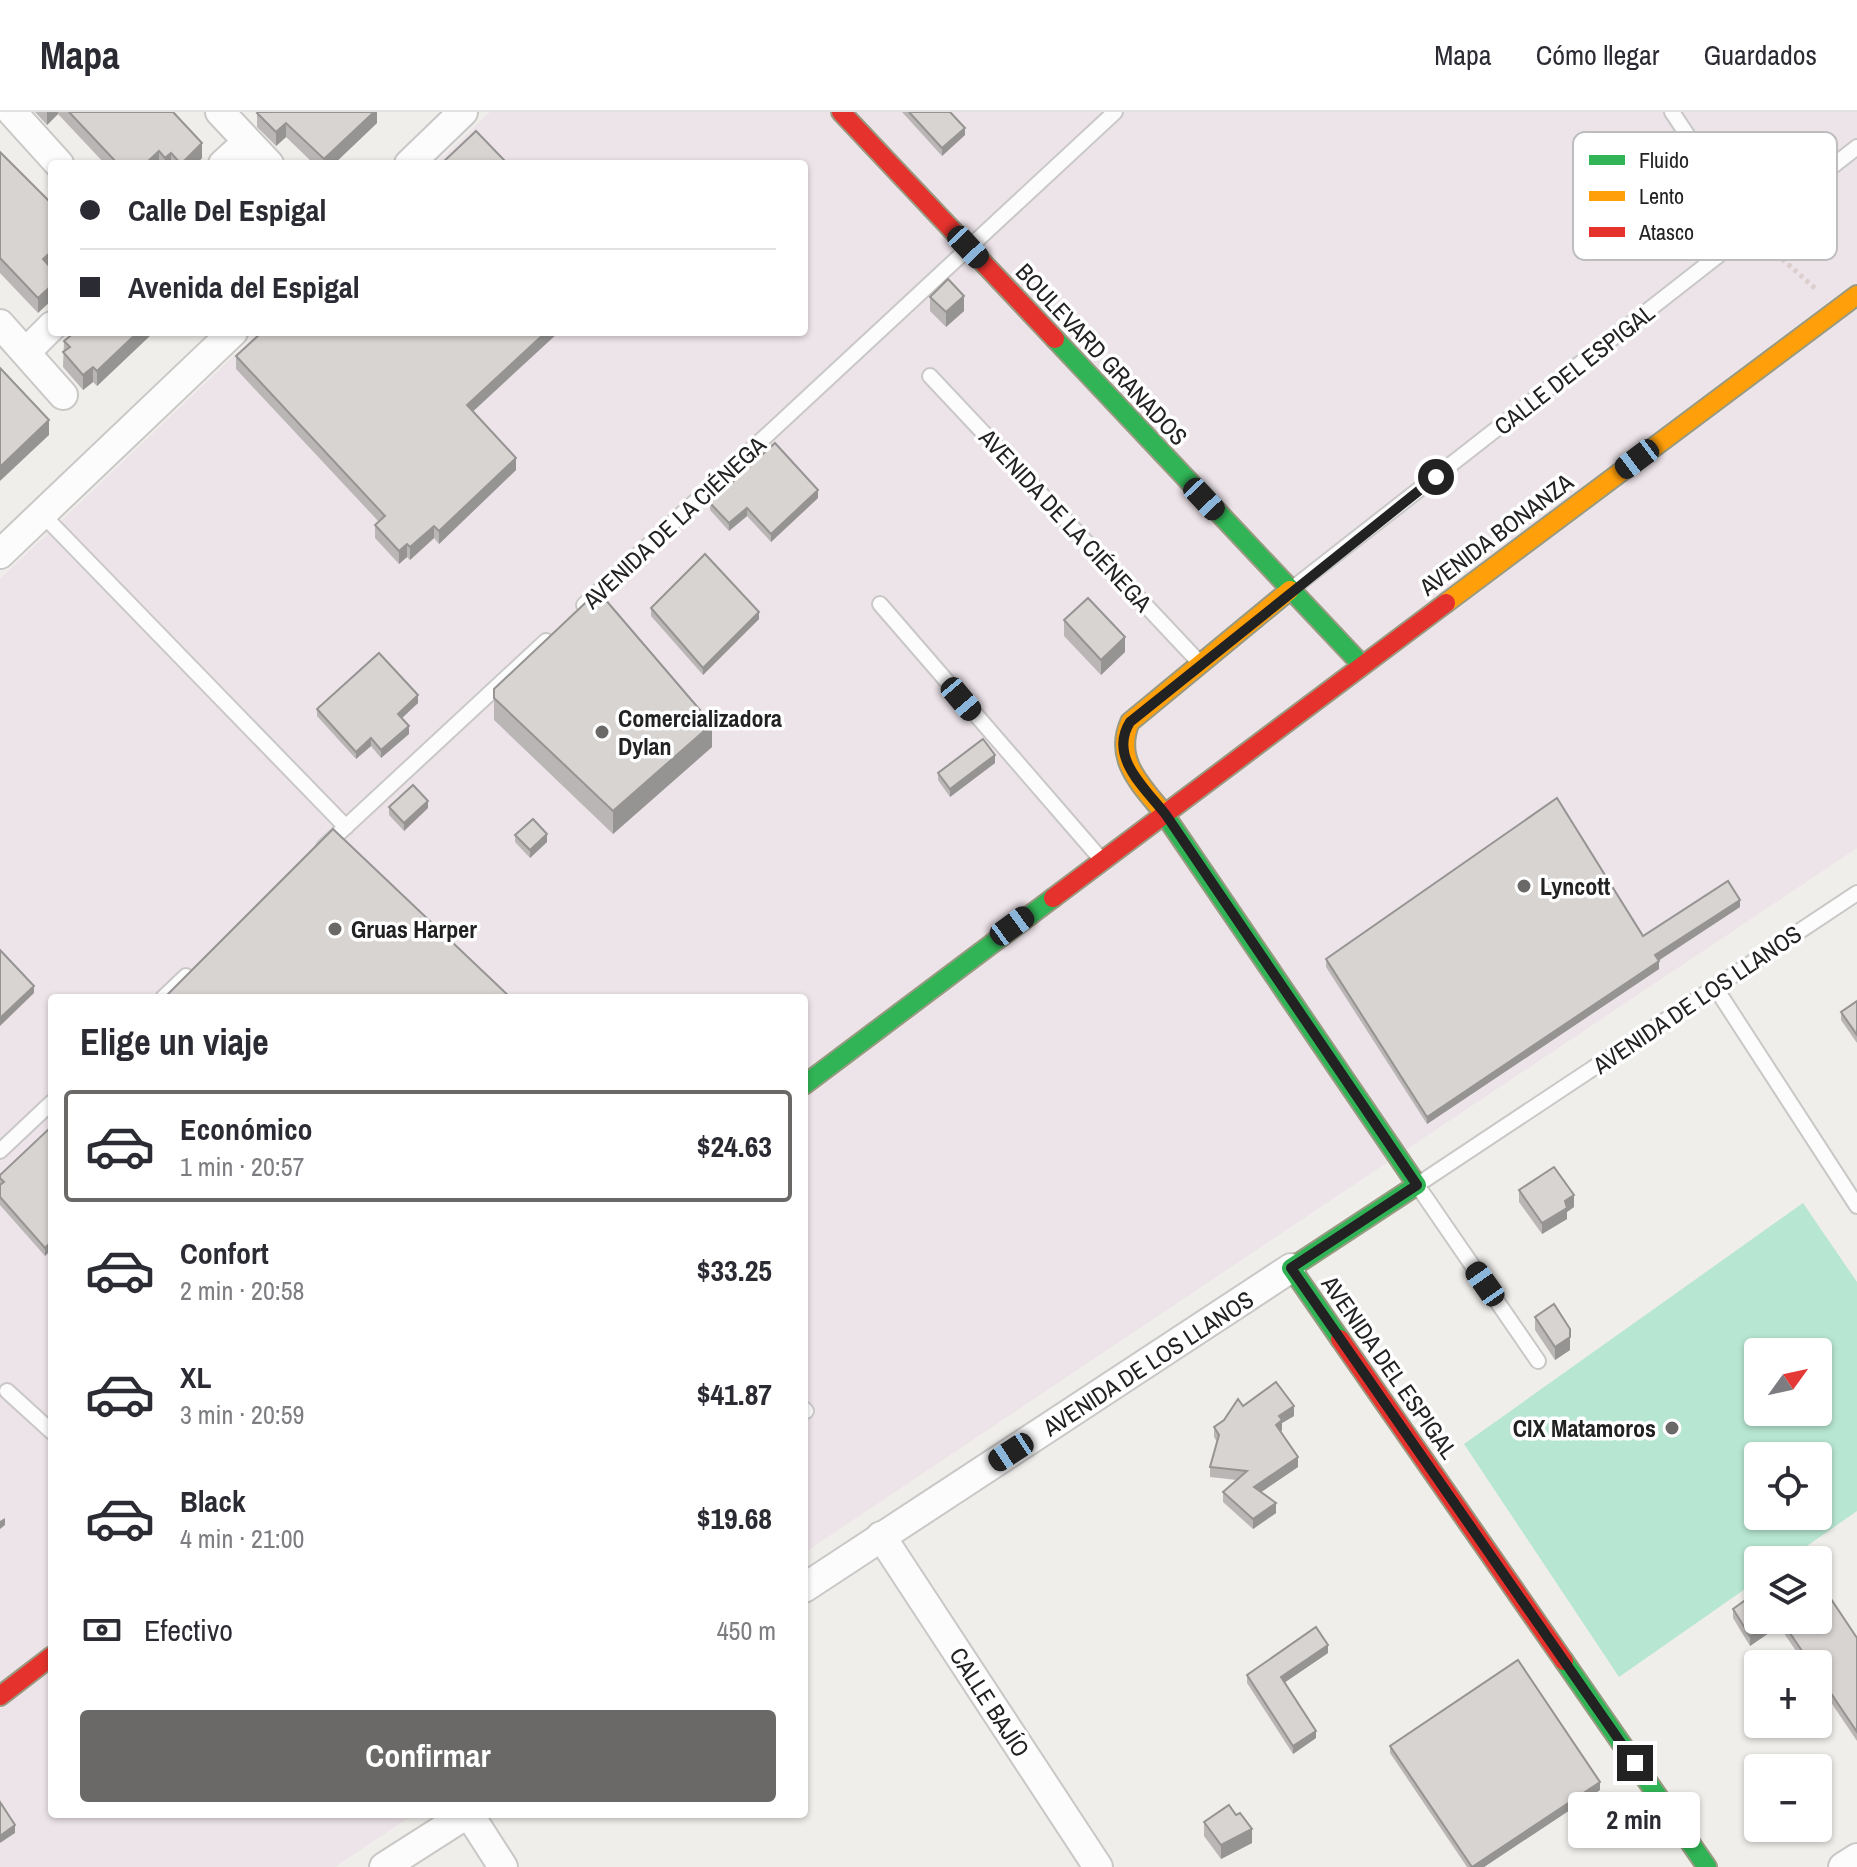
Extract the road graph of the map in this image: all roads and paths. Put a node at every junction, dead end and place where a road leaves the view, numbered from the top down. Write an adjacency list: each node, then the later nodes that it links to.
1 (12, 112): 10 (street)
2 (220, 112): 8 (street)
3 (463, 112): 13 (street)
4 (841, 112): 15 (street, BOULEVARD GRANADOS)
5 (1115, 112): 15 (lane, AVENIDA DE LA CIÉNEGA)
6 (1672, 112): 7 (lane)
7 (1685, 132)
8 (247, 142): 11 (street); 12 (street)
9 (1857, 147): 14 (lane, CALLE DEL ESPIGAL)
10 (55, 160)
11 (227, 160)
12 (265, 160)
13 (413, 160)
14 (1837, 163)
15 (968, 247): 28 (street, BOULEVARD GRANADOS); 30 (lane, AVENIDA DE LA CIÉNEGA)
16 (1714, 260): 28 (lane, CALLE DEL ESPIGAL)
17 (1783, 260): 19 (path)
18 (1857, 295): 19 (street, AVENIDA BONANZA)
19 (1838, 309): 33 (street, AVENIDA BONANZA)
20 (0, 324): 23 (street)
21 (48, 330): 23 (street)
22 (229, 336): 26 (street)
23 (26, 352): 25 (street)
24 (930, 376): 32 (lane, AVENIDA DE LA CIÉNEGA)
25 (63, 395)
26 (42, 514): 27 (street); 35 (lane)
27 (0, 554)
28 (1290, 590): 32 (street); 33 (street, BOULEVARD GRANADOS)
29 (880, 604): 37 (lane)
30 (567, 621)
31 (555, 632): 35 (lane)
32 (1201, 664): 34 (street)
33 (1361, 664): 34 (street, AVENIDA BONANZA)
34 (1166, 815): 37 (street, AVENIDA BONANZA); 45 (street)
35 (346, 827): 36 (lane)
36 (312, 859)
37 (1103, 861): 42 (street, AVENIDA BONANZA)
38 (1857, 893): 40 (lane, AVENIDA DE LOS LLANOS)
39 (197, 966): 41 (lane)
40 (1715, 987): 45 (lane, AVENIDA DE LOS LLANOS); 46 (lane)
41 (167, 994)
42 (808, 1082)
43 (48, 1106): 44 (lane)
44 (0, 1151)
45 (1417, 1185): 47 (street, AVENIDA DEL ESPIGAL); 48 (lane)
46 (1857, 1206)
47 (1291, 1268): 51 (street, AVENIDA DE LOS LLANOS); 61 (street, AVENIDA DEL ESPIGAL)
48 (1538, 1361)
49 (7, 1391): 50 (lane)
50 (48, 1428)
51 (881, 1536): 52 (street, AVENIDA DE LOS LLANOS); 60 (street, CALLE BAJÍO)
52 (808, 1585)
53 (48, 1659): 54 (street)
54 (0, 1696)
55 (462, 1818): 58 (street)
56 (471, 1818): 59 (street)
57 (1857, 1858): 62 (street)
58 (384, 1867)
59 (503, 1867)
60 (1098, 1867)
61 (1707, 1867)
62 (1843, 1867)

